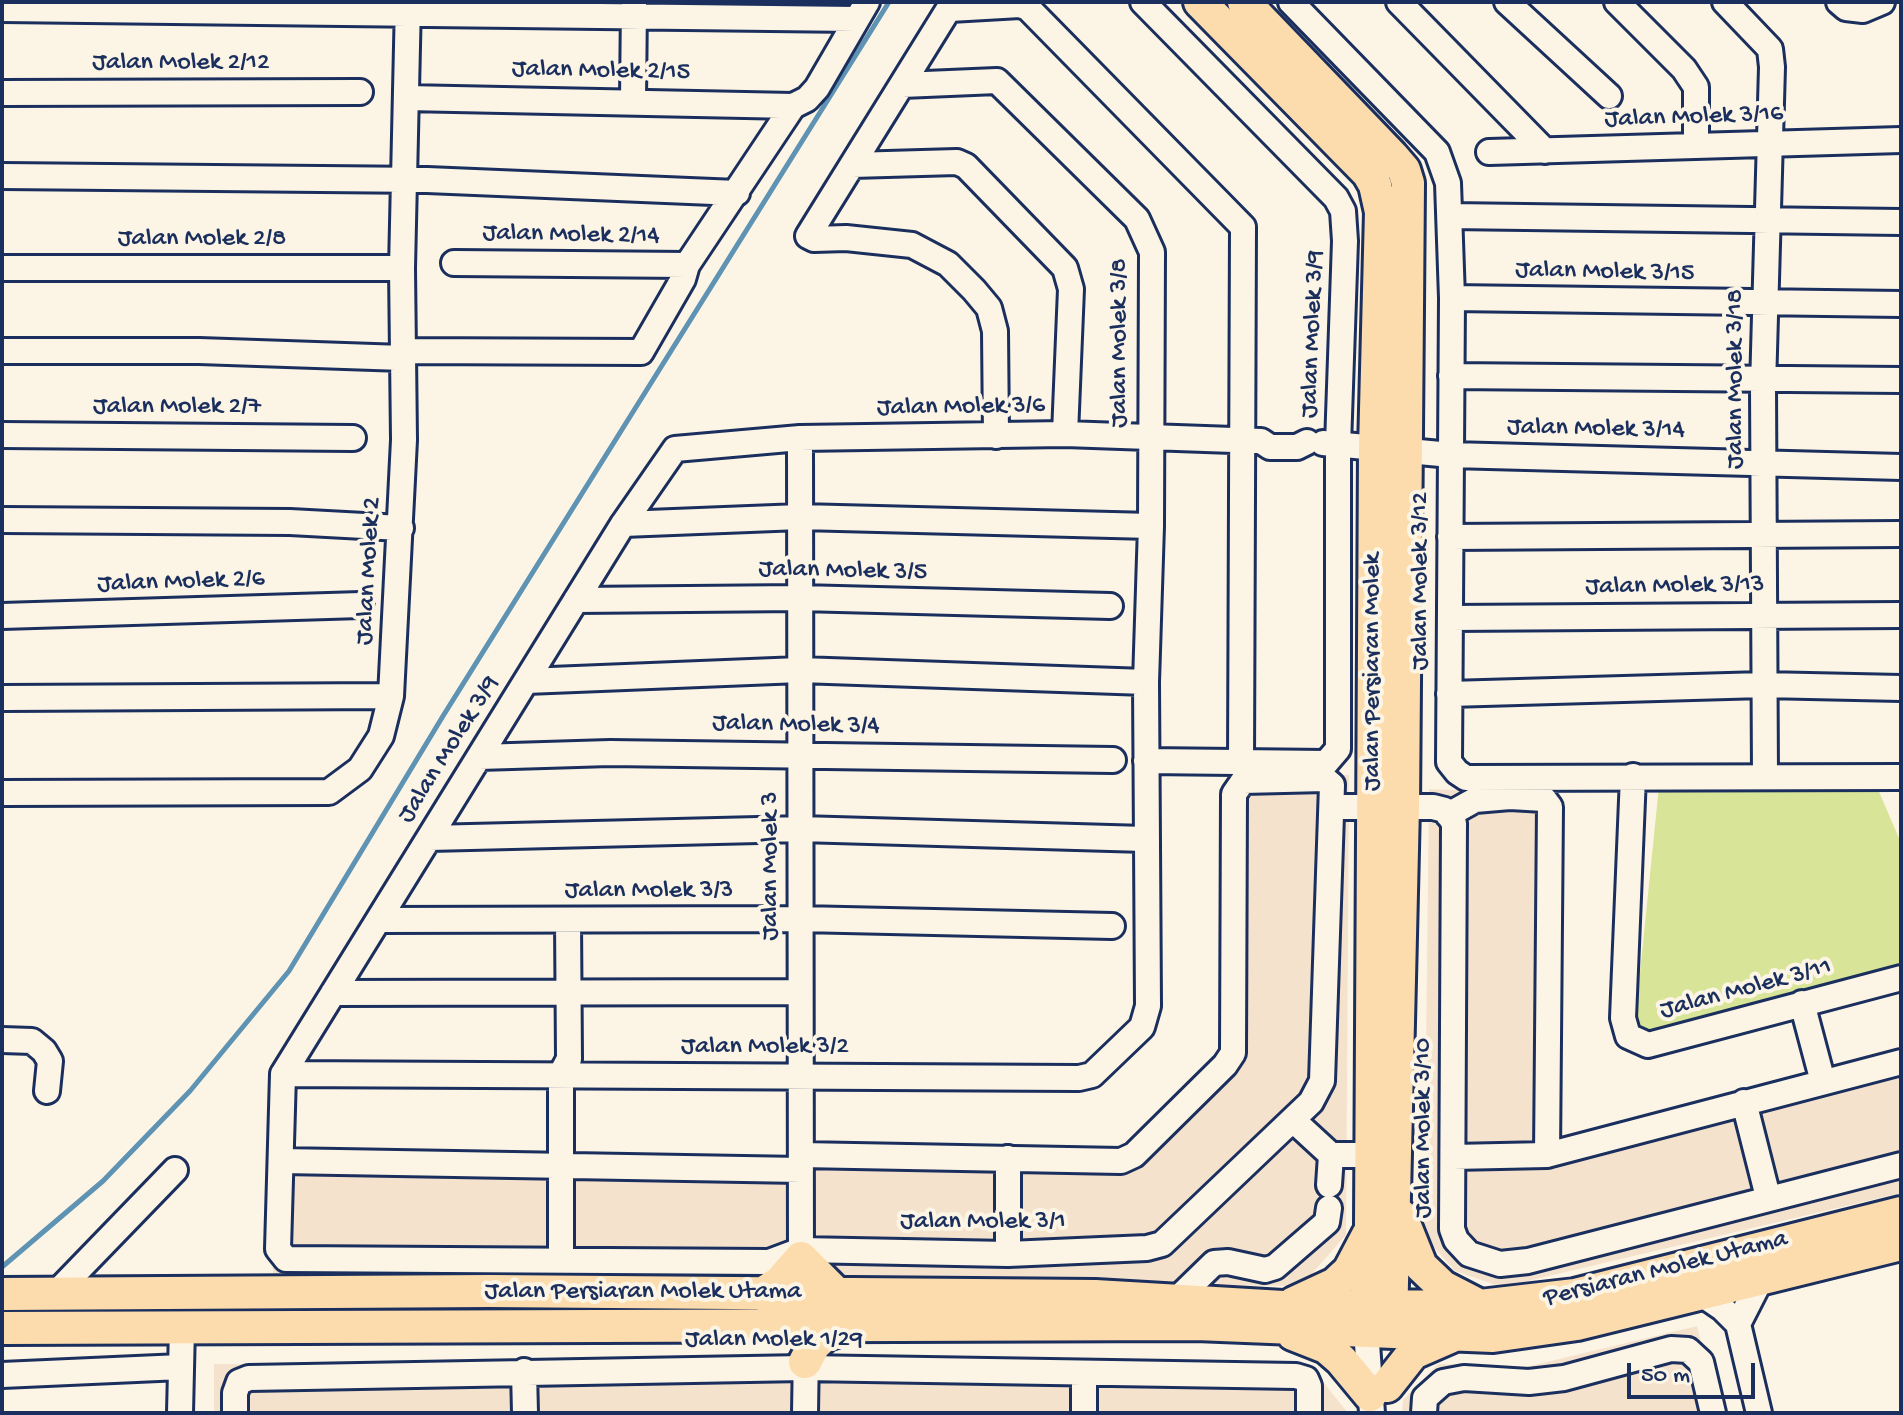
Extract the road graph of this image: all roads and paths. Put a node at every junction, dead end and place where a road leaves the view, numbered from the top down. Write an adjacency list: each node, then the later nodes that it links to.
1 (1143, 2): 54 (street, Jalan Molek 3/9)
2 (1200, 2): 55 (main road, Jalan Persiaran Molek)
3 (1244, 2): 55 (main road, Jalan Persiaran Molek)
4 (1291, 2): 32 (street, Jalan Molek 3/12)
5 (1399, 2): 26 (street)
6 (1617, 2): 25 (street)
7 (1725, 2): 24 (street, Jalan Molek 3/18)
8 (1839, 2): 9 (street)
9 (1882, 2)
10 (1514, 4): 19 (street)
11 (952, 5): 16 (street); 53 (street)
12 (407, 6): 13 (street); 14 (street); 20 (street, Jalan Molek 2)
13 (2, 9)
14 (634, 9): 15 (street); 21 (street)
15 (861, 10): 22 (street)
16 (902, 85): 28 (street); 48 (street, Jalan Molek 3/8)
17 (360, 92): 18 (street, Jalan Molek 2/12)
18 (2, 93)
19 (1609, 96)
20 (406, 98): 21 (street, Jalan Molek 2/15); 30 (street, Jalan Molek 2)
21 (633, 100): 22 (street, Jalan Molek 2/15)
22 (793, 106): 31 (street)
23 (1901, 140): 24 (street, Jalan Molek 3/16)
24 (1768, 143): 25 (street, Jalan Molek 3/16); 33 (street, Jalan Molek 3/18)
25 (1696, 145): 26 (street, Jalan Molek 3/16)
26 (1545, 151): 27 (street, Jalan Molek 3/16)
27 (1489, 152)
28 (852, 165): 47 (street); 50 (street)
29 (2, 176): 30 (street)
30 (406, 179): 31 (street); 38 (street, Jalan Molek 2)
31 (737, 193): 36 (street)
32 (1450, 216): 33 (street); 39 (street, Jalan Molek 3/12)
33 (1768, 221): 34 (street); 40 (street, Jalan Molek 3/18)
34 (1901, 222)
35 (454, 263): 36 (street, Jalan Molek 2/14)
36 (687, 265): 43 (street)
37 (2, 268): 38 (street, Jalan Molek 2/8)
38 (402, 268): 43 (street, Jalan Molek 2)
39 (1452, 298): 40 (street, Jalan Molek 3/15); 44 (street, Jalan Molek 3/12)
40 (1765, 304): 41 (street, Jalan Molek 3/15); 45 (street, Jalan Molek 3/18)
41 (1901, 304)
42 (2, 351): 43 (street)
43 (403, 354): 64 (street, Jalan Molek 2)
44 (1451, 376): 45 (street); 56 (street, Jalan Molek 3/12)
45 (1764, 380): 46 (street); 58 (street, Jalan Molek 3/18)
46 (1901, 380)
47 (1065, 434): 48 (street, Jalan Molek 3/6); 50 (street, Jalan Molek 3/6)
48 (1149, 434): 53 (street, Jalan Molek 3/6); 63 (street, Jalan Molek 3/8)
49 (2, 435): 51 (street, Jalan Molek 2/7)
50 (996, 436): 52 (street, Jalan Molek 3/6)
51 (353, 438)
52 (800, 438): 57 (street, Jalan Molek 3/6); 60 (street, Jalan Molek 3)
53 (1252, 441): 54 (street, Jalan Molek 3/6); 88 (street)
54 (1338, 445): 55 (street, Jalan Molek 3/14); 88 (street, Jalan Molek 3/9)
55 (1391, 450): 56 (street, Jalan Molek 3/14); 94 (main road, Jalan Persiaran Molek)
56 (1451, 455): 58 (street, Jalan Molek 3/14); 67 (street, Jalan Molek 3/12)
57 (668, 457): 62 (street, Jalan Molek 3/9)
58 (1764, 461): 59 (street, Jalan Molek 3/14); 66 (street, Jalan Molek 3/18)
59 (1901, 467)
60 (800, 517): 62 (street); 63 (street); 68 (street, Jalan Molek 3)
61 (2, 520): 64 (street)
62 (623, 524): 69 (street, Jalan Molek 3/9)
63 (1151, 526): 78 (street, Jalan Molek 3/8)
64 (401, 528): 82 (street, Jalan Molek 2)
65 (1901, 534): 66 (street)
66 (1765, 535): 67 (street); 72 (street, Jalan Molek 3/18)
67 (1450, 537): 75 (street, Jalan Molek 3/12)
68 (800, 598): 69 (street, Jalan Molek 3/5); 71 (street, Jalan Molek 3/5); 76 (street, Jalan Molek 3)
69 (576, 600): 77 (street, Jalan Molek 3/9)
70 (361, 605): 74 (street, Jalan Molek 2/6)
71 (1110, 606)
72 (1763, 614): 73 (street, Jalan Molek 3/13); 75 (street, Jalan Molek 3/13); 79 (street, Jalan Molek 3/18)
73 (1901, 615)
74 (2, 616)
75 (1450, 618): 81 (street, Jalan Molek 3/12)
76 (800, 670): 77 (street); 78 (street); 84 (street, Jalan Molek 3)
77 (526, 681): 85 (street, Jalan Molek 3/9)
78 (1146, 682): 87 (street, Jalan Molek 3/8)
79 (1763, 685): 80 (street); 81 (street); 89 (street, Jalan Molek 3/18)
80 (1901, 688)
81 (1449, 694): 90 (street, Jalan Molek 3/12)
82 (391, 696): 83 (street); 92 (street, Jalan Molek 2)
83 (2, 698)
84 (800, 754): 85 (street, Jalan Molek 3/4); 86 (street, Jalan Molek 3/4); 96 (street, Jalan Molek 3)
85 (479, 757): 97 (street, Jalan Molek 3/9)
86 (1113, 760)
87 (1146, 761): 88 (street); 98 (street, Jalan Molek 3/2)
88 (1241, 762)
89 (1765, 775): 90 (street, Jalan Molek 3/12); 91 (street, Jalan Molek 3/12)
90 (1633, 776): 107 (street, Jalan Molek 3/11)
91 (1901, 777)
92 (2, 793)
93 (1332, 796): 94 (street); 116 (street, Jalan Molek 3/1); 122 (street)
94 (1388, 806): 95 (street); 117 (main road, Jalan Persiaran Molek); 119 (main road, Jalan Persiaran Molek)
95 (1448, 815): 120 (street); 121 (street, Jalan Molek 3/10)
96 (800, 829): 97 (street); 98 (street); 99 (street, Jalan Molek 3)
97 (429, 838): 100 (street, Jalan Molek 3/9)
98 (1145, 839): 112 (street, Jalan Molek 3/2)
99 (800, 919): 101 (street, Jalan Molek 3/3); 102 (street, Jalan Molek 3/3); 105 (street, Jalan Molek 3)
100 (379, 920): 101 (street, Jalan Molek 3/3); 106 (street, Jalan Molek 3/9)
101 (568, 920): 104 (street)
102 (1112, 926)
103 (1901, 978): 107 (street, Jalan Molek 3/11)
104 (570, 992): 105 (street); 106 (street); 111 (street)
105 (800, 992): 112 (street, Jalan Molek 3)
106 (333, 993): 110 (street, Jalan Molek 3/9)
107 (1802, 1003): 113 (street)
108 (2, 1040): 114 (street)
109 (1901, 1062): 113 (street)
110 (283, 1074): 111 (street, Jalan Molek 3/2); 123 (street)
111 (561, 1074): 112 (street, Jalan Molek 3/2); 126 (street)
112 (800, 1077): 124 (street, Jalan Molek 3)
113 (1823, 1082): 115 (street)
114 (47, 1091)
115 (1744, 1102): 120 (street); 129 (street)
116 (1293, 1120): 118 (street); 134 (street, Jalan Molek 3/1)
117 (1395, 1130): 119 (street); 128 (main road, Jalan Persiaran Molek)
118 (1331, 1155): 119 (street); 143 (street)
119 (1372, 1155): 131 (main road, Jalan Persiaran Molek)
120 (1547, 1155): 121 (street)
121 (1453, 1157): 129 (street, Jalan Molek 3/10)
122 (1008, 1158): 124 (street); 134 (street)
123 (281, 1161): 126 (street); 135 (street, Jalan Molek 3/1)
124 (801, 1162): 126 (street); 133 (street, Jalan Molek 3)
125 (1901, 1165): 129 (street, Jalan Molek 3/10)
126 (562, 1167): 135 (street)
127 (175, 1170): 140 (street)
128 (1394, 1190): 144 (main road); 146 (main road, Jalan Persiaran Molek)
129 (1768, 1197)
130 (1901, 1213): 144 (main road, Persiaran Molek Utama)
131 (1371, 1226): 145 (main road); 146 (main road, Jalan Persiaran Molek)
132 (1901, 1244): 136 (main road)
133 (801, 1254): 134 (street, Jalan Molek 3/1); 135 (street, Jalan Molek 3/1); 137 (street, Jalan Molek 3); 141 (main road); 142 (main road)
134 (1008, 1254)
135 (561, 1260)
136 (1762, 1277): 138 (main road); 147 (street)
137 (804, 1293): 141 (main road, Jalan Persiaran Molek Utama); 142 (main road, Jalan Persiaran Molek Utama); 151 (main road)
138 (1700, 1293): 147 (street); 153 (main road)
139 (2, 1294): 140 (main road, Jalan Persiaran Molek Utama)
140 (55, 1294): 141 (main road, Jalan Persiaran Molek Utama)
141 (762, 1294): 150 (main road)
142 (837, 1294): 143 (main road, Jalan Persiaran Molek Utama)
143 (1178, 1298): 145 (main road, Jalan Persiaran Molek Utama)
144 (1480, 1306): 146 (main road, Persiaran Molek Utama)
145 (1280, 1318): 146 (main road, Persiaran Molek Utama); 151 (main road, Jalan Persiaran Molek Utama); 159 (main road)
146 (1379, 1318): 153 (main road, Persiaran Molek Utama); 159 (street, Jalan Persiaran Molek)
147 (1738, 1324): 168 (street)
148 (182, 1327): 149 (main road, Jalan Persiaran Molek Utama); 152 (main road, Jalan Persiaran Molek Utama); 155 (street)
149 (771, 1327): 150 (main road, Jalan Persiaran Molek Utama); 154 (main road)
150 (803, 1327): 151 (main road, Jalan Persiaran Molek Utama); 154 (street)
151 (846, 1327): 154 (main road)
152 (2, 1328)
153 (1455, 1335): 159 (main road)
154 (805, 1365): 156 (street, Jalan Molek 1/29); 158 (street, Jalan Molek 1/29); 163 (street)
155 (181, 1367): 157 (street); 160 (street)
156 (524, 1371): 161 (street, Jalan Molek 1/29); 162 (street)
157 (2, 1375)
158 (1084, 1375): 164 (street); 165 (street, Jalan Molek 1/29)
159 (1378, 1402)
160 (180, 1413)
161 (235, 1413)
162 (525, 1413)
163 (805, 1413)
164 (1084, 1413)
165 (1309, 1413)
166 (1424, 1413): 167 (street)
167 (1713, 1413)
168 (1759, 1413)

